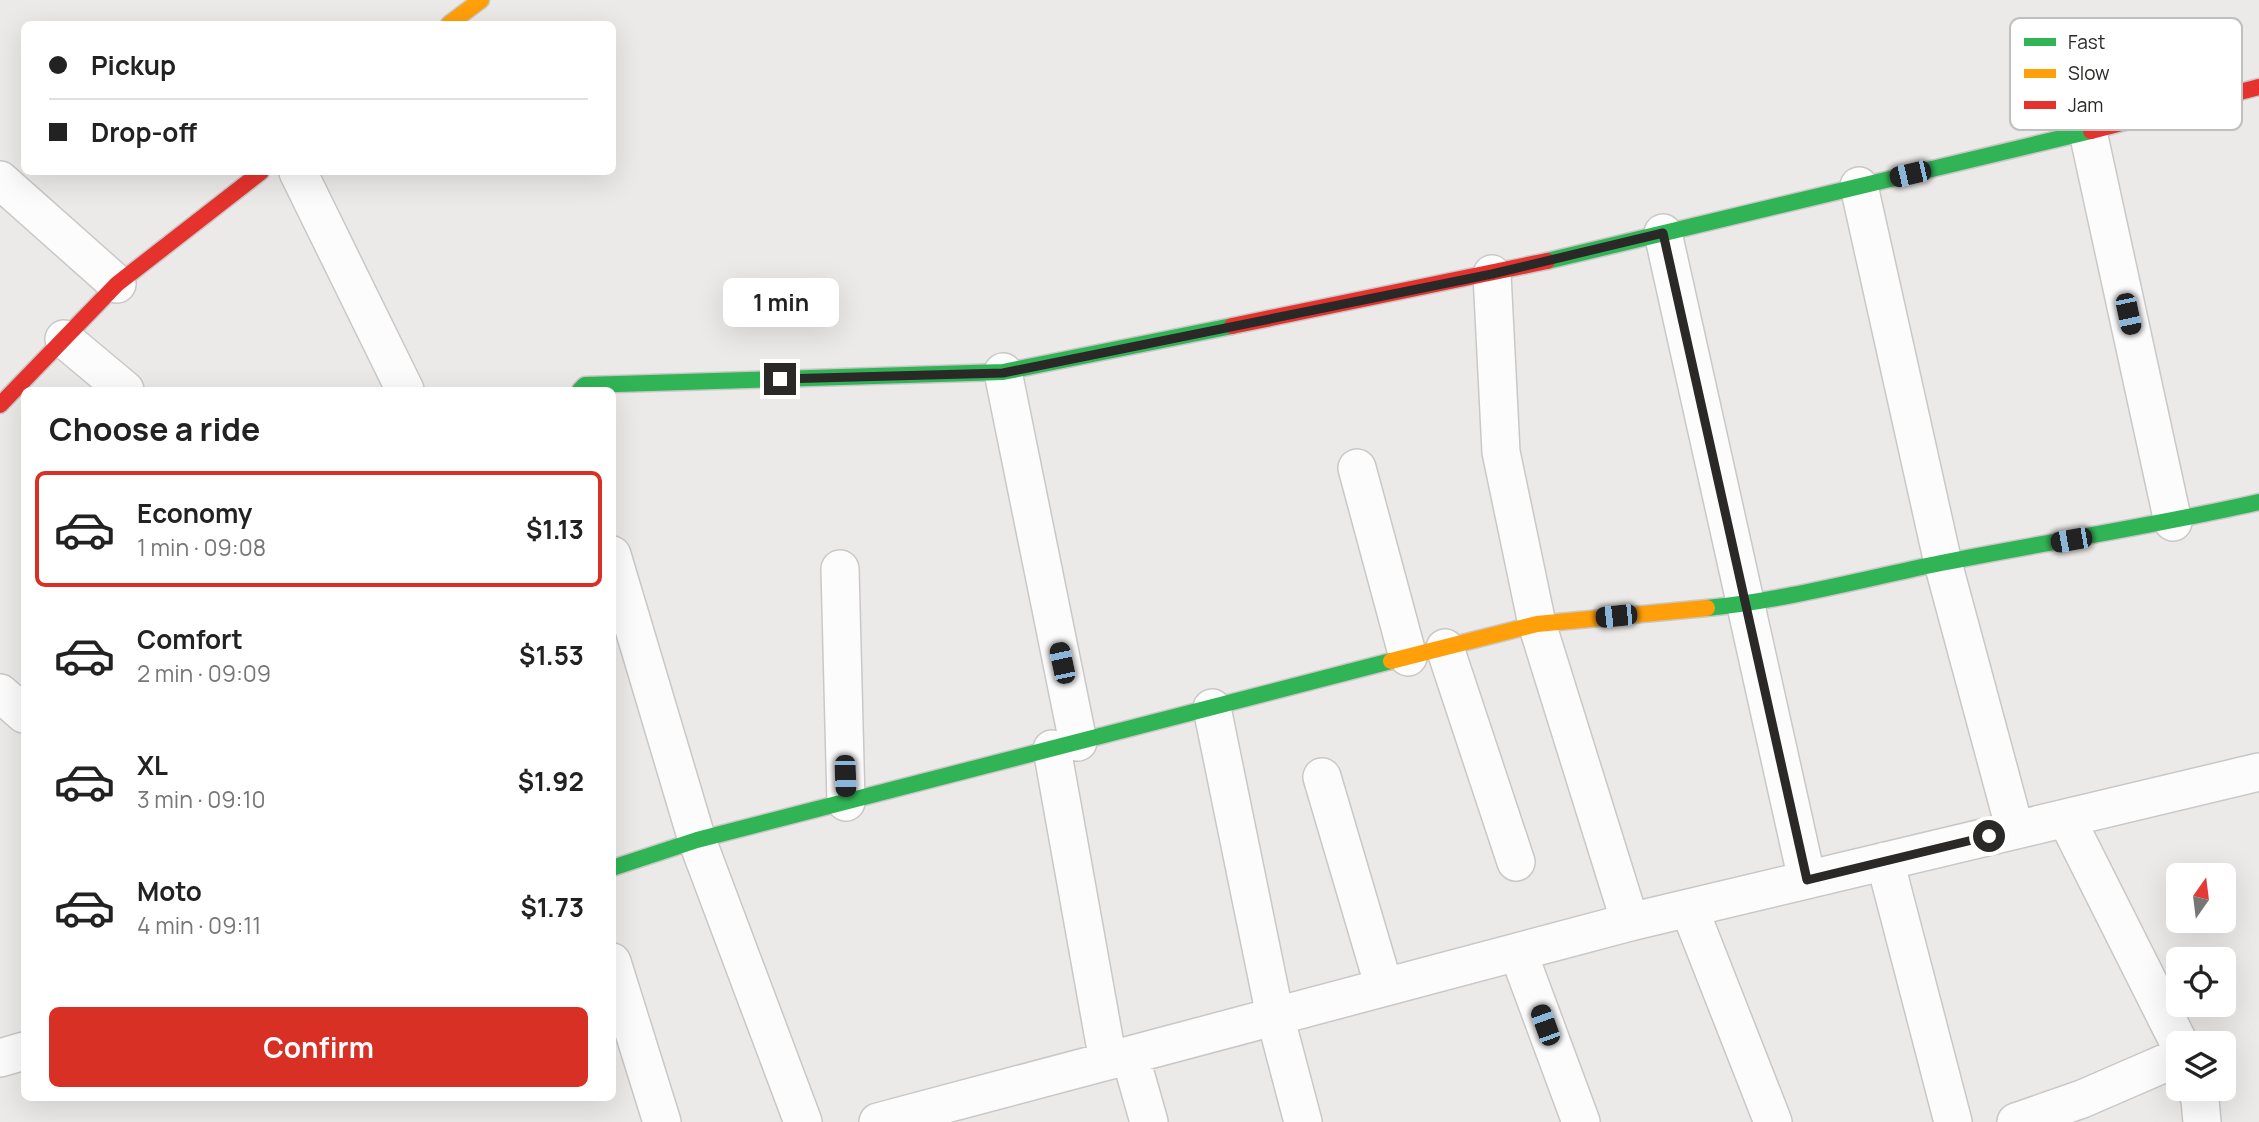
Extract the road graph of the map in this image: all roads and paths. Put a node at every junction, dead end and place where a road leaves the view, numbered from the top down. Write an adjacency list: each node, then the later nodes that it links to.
1 (481, 0): 2 (street)
2 (453, 21)
3 (2259, 87): 4 (street)
4 (2242, 91)
5 (2096, 130): 6 (street)
6 (2088, 132): 10 (street); 22 (street)
7 (257, 175): 13 (street)
8 (299, 175): 17 (street)
9 (0, 180): 13 (street)
10 (1858, 186): 11 (street); 23 (street)
11 (1663, 233): 12 (street); 26 (street)
12 (1492, 274): 15 (street); 27 (street)
13 (117, 284): 14 (street)
14 (64, 339): 16 (street); 19 (street)
15 (1003, 373): 18 (street); 33 (street)
16 (121, 387)
17 (404, 387)
18 (583, 387)
19 (0, 405)
20 (1357, 468): 29 (street)
21 (2259, 502): 22 (street)
22 (2173, 522): 23 (street)
23 (1943, 563): 26 (street); 38 (street)
24 (616, 568): 39 (street)
25 (840, 569): 36 (street)
26 (1746, 604): 27 (street); 43 (street)
27 (1537, 624): 28 (street); 45 (street)
28 (1444, 648): 29 (street); 41 (street)
29 (1408, 657): 31 (street)
30 (0, 693): 32 (street)
31 (1212, 708): 33 (street); 49 (street)
32 (21, 711)
33 (1065, 746): 36 (street); 53 (street)
34 (2259, 772): 37 (street)
35 (1322, 778): 48 (street)
36 (846, 802): 39 (street)
37 (2066, 818): 38 (street); 50 (street)
38 (2015, 830): 40 (street)
39 (697, 840): 42 (street); 57 (street)
40 (1885, 861): 43 (street); 63 (street)
41 (1516, 862)
42 (616, 867)
43 (1807, 880): 44 (street)
44 (1689, 908): 45 (street); 62 (street)
45 (1630, 922): 46 (street)
46 (1518, 952): 48 (street); 61 (street)
47 (616, 975): 56 (street)
48 (1384, 987): 49 (street)
49 (1275, 1016): 53 (street); 60 (street)
50 (2172, 1031)
51 (21, 1052): 52 (street)
52 (0, 1058)
53 (1119, 1058): 58 (street); 59 (street)
54 (2166, 1063): 64 (street)
55 (2200, 1101): 65 (street)
56 (662, 1122)
57 (803, 1122)
58 (878, 1122)
59 (1149, 1122)
60 (1303, 1122)
61 (1581, 1122)
62 (1773, 1122)
63 (1952, 1122)
64 (2016, 1122)
65 (2202, 1122)

